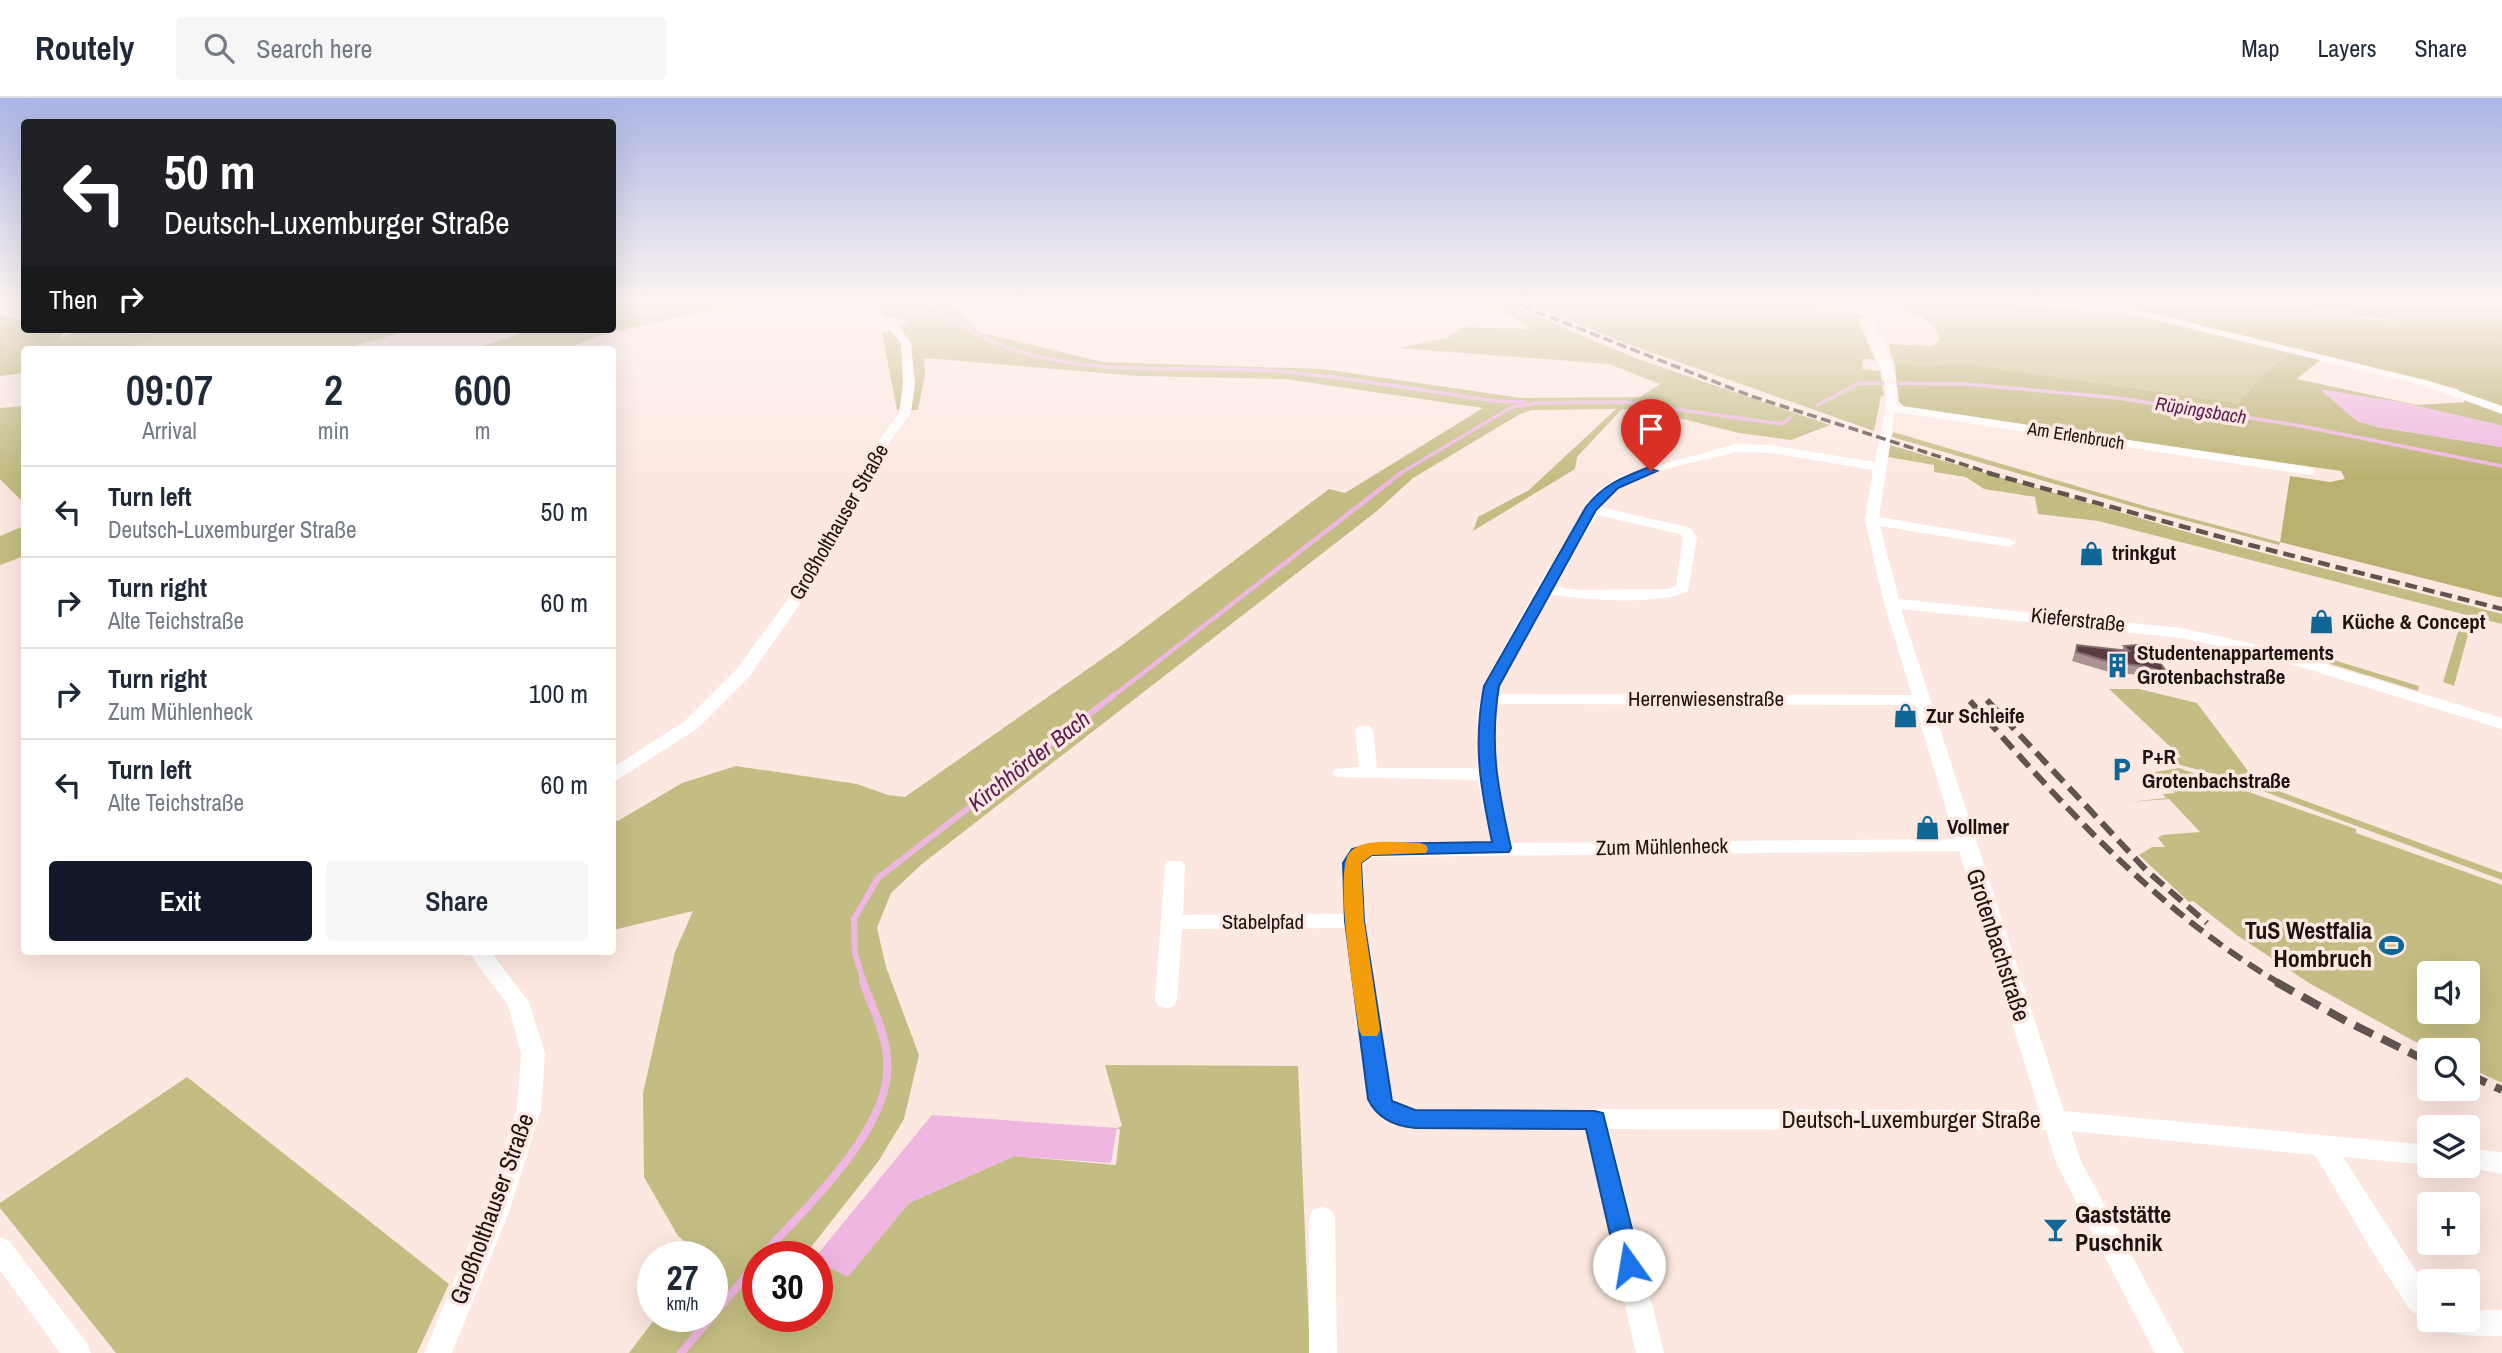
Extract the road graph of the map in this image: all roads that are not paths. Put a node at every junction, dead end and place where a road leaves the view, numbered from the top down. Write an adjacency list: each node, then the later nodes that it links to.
1 (907, 360): 19 (street, Großholthauser Straße)
2 (1884, 360): 4 (street, Grotenbachstraße)
3 (2329, 360): 5 (street)
4 (1890, 408): 6 (street, Grotenbachstraße); 7 (street, Am Erlenbruch)
5 (2502, 410)
6 (1879, 467): 8 (street); 9 (street, Grotenbachstraße)
7 (2309, 471)
8 (1590, 509): 11 (street); 11 (street)
9 (1872, 520): 10 (street); 12 (street, Grotenbachstraße)
10 (2009, 543)
11 (1544, 589): 13 (street)
12 (1892, 603): 14 (street, Grotenbachstraße); 15 (street, Kieferstraße)
13 (1488, 699): 14 (street, Herrenwiesenstraße); 20 (street)
14 (1924, 700): 21 (street, Grotenbachstraße)
15 (2502, 724)
16 (1364, 730): 18 (street)
17 (1341, 773): 18 (street)
18 (1368, 773): 20 (street)
19 (616, 774)
20 (1486, 774): 22 (street)
21 (1966, 845): 22 (street, Zum Mühlenheck); 29 (street, Grotenbachstraße)
22 (1502, 848): 24 (street, Zum Mühlenheck)
23 (1174, 866): 25 (street)
24 (1355, 921): 25 (street, Stabelpfad); 28 (street, Deutsch-Luxemburger Straße)
25 (1172, 922): 27 (street)
26 (481, 955): 40 (street, Großholthauser Straße)
27 (1166, 1000)
28 (1595, 1120): 29 (street, Deutsch-Luxemburger Straße); 42 (street)
29 (2055, 1121): 30 (street, Deutsch-Luxemburger Straße); 43 (street, Grotenbachstraße)
30 (2322, 1144): 31 (street, Deutsch-Luxemburger Straße); 36 (street)
31 (2417, 1154)
32 (2480, 1161): 33 (street)
33 (2502, 1163)
34 (1322, 1218): 41 (street)
35 (0, 1249): 39 (street)
36 (2417, 1297)
37 (2480, 1323): 38 (street)
38 (2502, 1323)
39 (77, 1353)
40 (438, 1353)
41 (1323, 1353)
42 (1650, 1353)
43 (2170, 1353)

